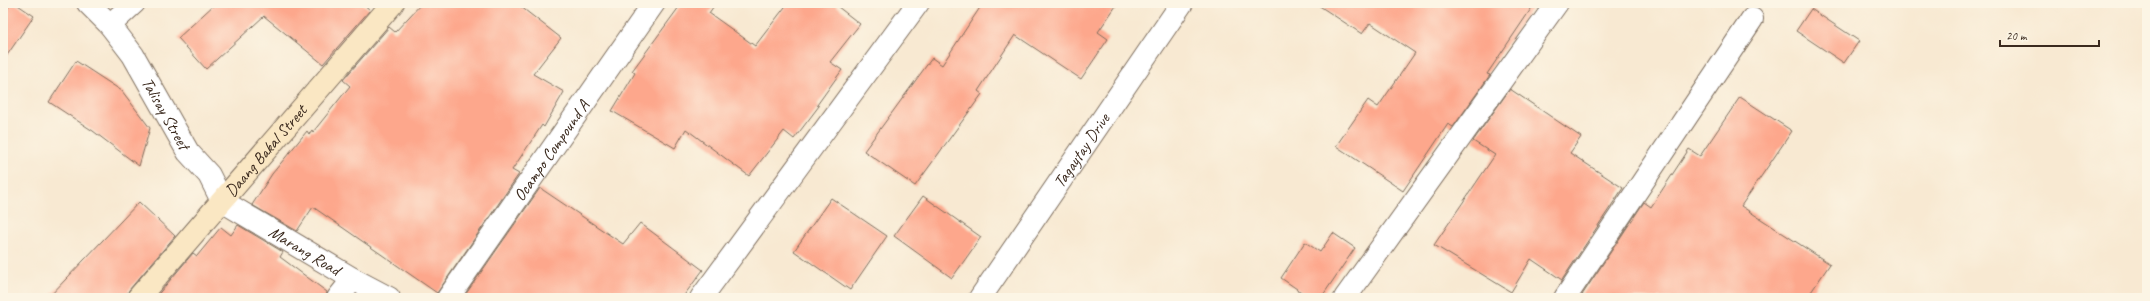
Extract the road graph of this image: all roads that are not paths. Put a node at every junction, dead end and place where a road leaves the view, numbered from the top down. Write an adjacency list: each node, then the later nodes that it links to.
1 (88, 3): 9 (street, Talisay Street)
2 (134, 3): 9 (street)
3 (393, 3): 10 (street, Daang Bakal Street)
4 (654, 3): 15 (street, Ocampo Compound A)
5 (918, 3): 16 (street)
6 (1182, 3): 17 (street, Tagaytay Drive)
7 (1557, 3): 18 (street)
8 (1752, 19): 19 (street)
9 (110, 25): 10 (street, Talisay Street)
10 (222, 201): 11 (street, Marang Road); 12 (street, Daang Bakal Street)
11 (353, 279): 13 (street); 14 (street, Marang Road)
12 (138, 298)
13 (338, 298)
14 (389, 298)
15 (448, 298)
16 (701, 298)
17 (980, 298)
18 (1345, 298)
19 (1565, 298)

